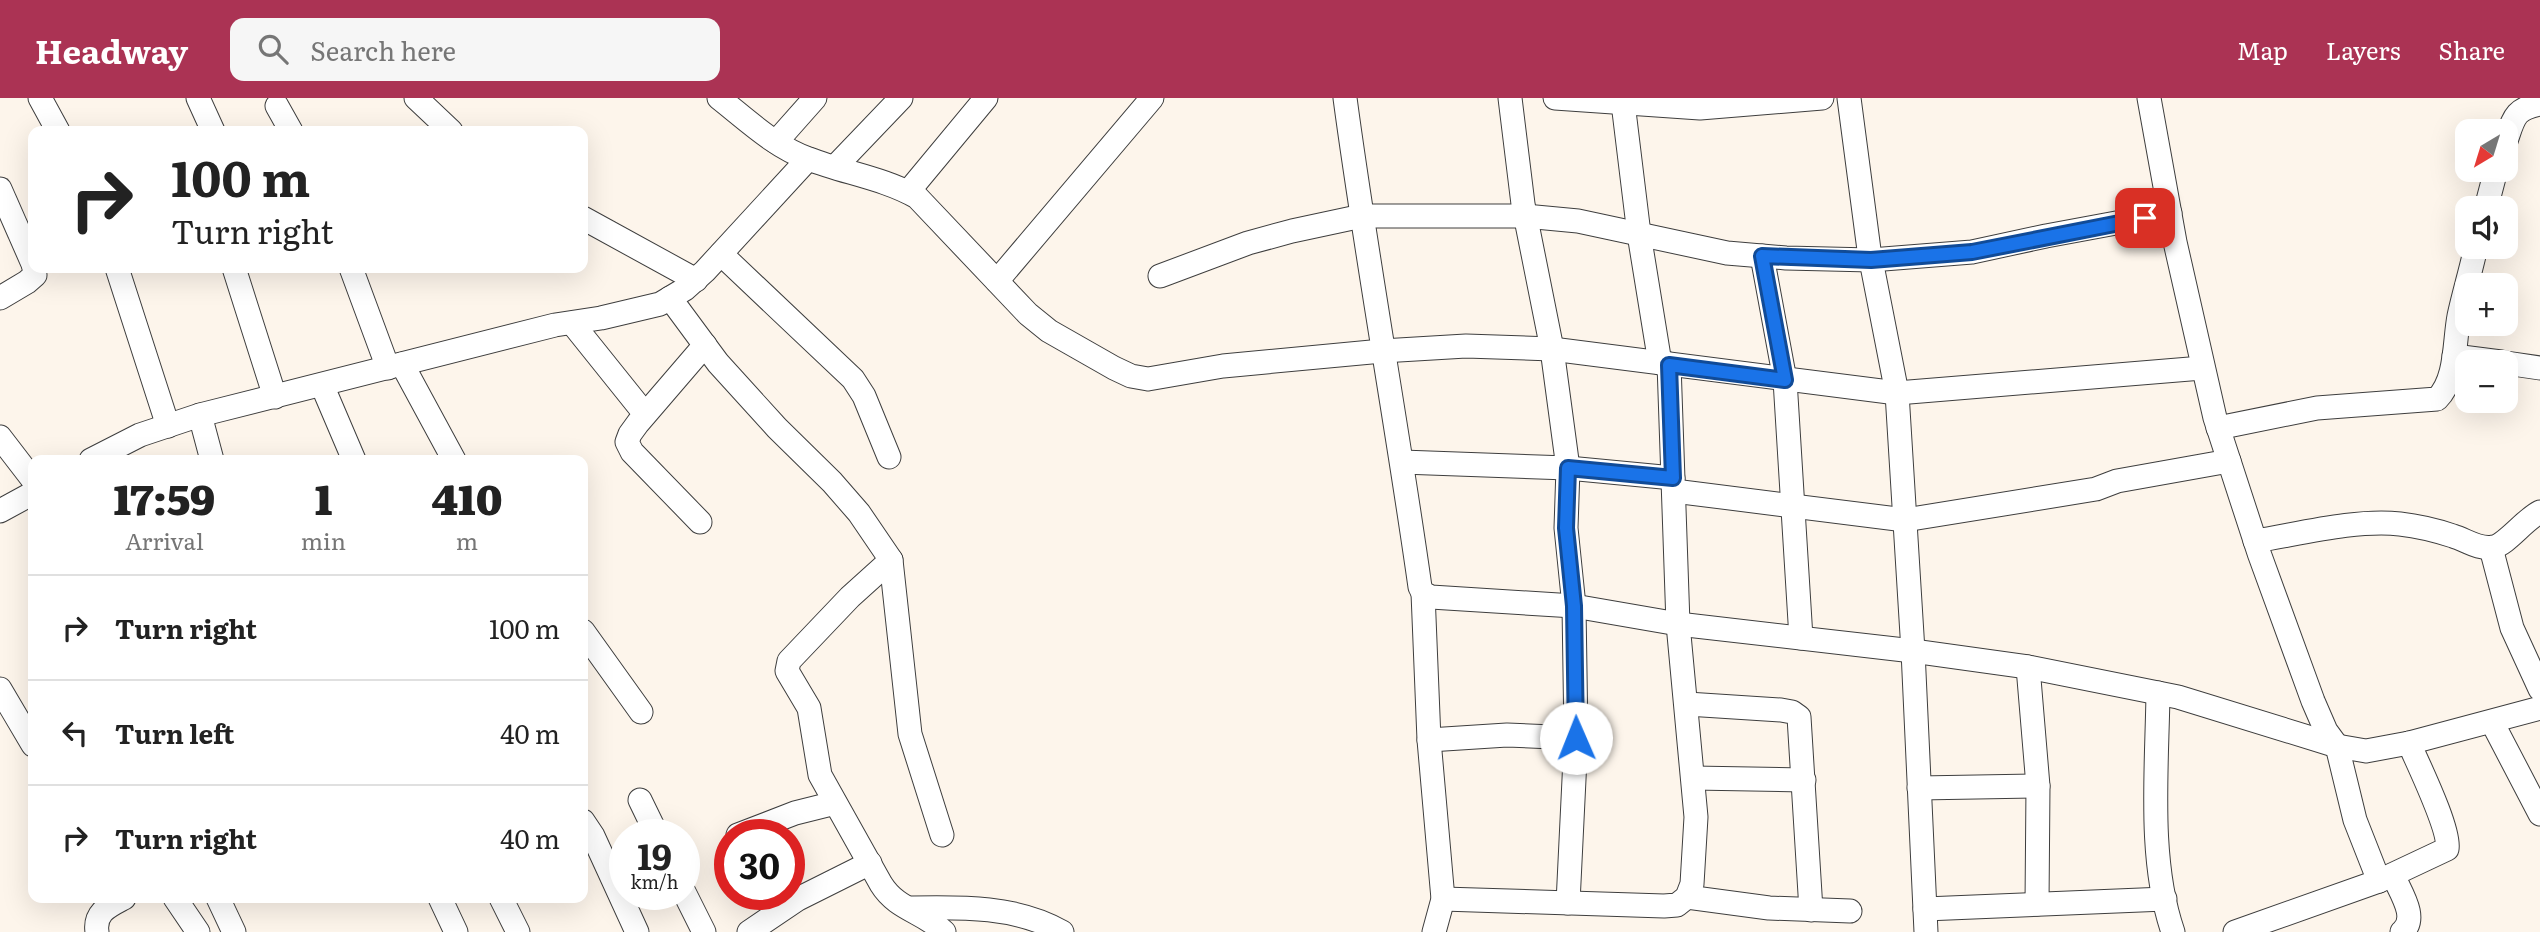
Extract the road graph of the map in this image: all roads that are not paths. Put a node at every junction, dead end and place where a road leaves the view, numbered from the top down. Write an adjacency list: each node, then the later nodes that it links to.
1 (40, 98): 19 (street)
2 (198, 98): 20 (street)
3 (416, 98): 22 (street)
4 (720, 98): 23 (street)
5 (815, 98): 23 (street)
6 (901, 98): 25 (street)
7 (986, 98): 27 (street)
8 (1152, 98): 44 (street)
9 (1346, 98): 29 (street)
10 (1510, 98): 30 (street)
11 (1555, 98): 15 (street)
12 (1822, 98): 15 (street)
13 (1849, 98): 37 (street)
14 (2149, 98): 28 (street)
15 (1623, 103): 32 (street)
16 (2540, 104): 18 (street)
17 (276, 106): 21 (street)
18 (2514, 119)
19 (55, 126)
20 (211, 126)
21 (288, 126)
22 (446, 126)
23 (776, 142): 24 (street)
24 (808, 159): 25 (street); 34 (street)
25 (835, 167): 27 (street)
26 (0, 189): 33 (street)
27 (908, 191): 44 (street)
28 (2170, 213): 37 (street); 55 (street)
29 (1362, 216): 30 (street); 42 (street); 50 (street)
30 (1525, 216): 32 (street); 49 (street)
31 (588, 221): 43 (street)
32 (1639, 234): 35 (street); 52 (street)
33 (28, 252)
34 (720, 254): 43 (street); 70 (street)
35 (1762, 256): 37 (street); 57 (street)
36 (2473, 259): 51 (street)
37 (1871, 260): 59 (street)
38 (35, 273): 45 (street)
39 (119, 273): 63 (street)
40 (236, 273): 60 (street)
41 (353, 273): 54 (street)
42 (1160, 276)
43 (695, 280): 46 (street)
44 (997, 281): 50 (street)
45 (0, 298)
46 (670, 298): 47 (street); 48 (street)
47 (572, 323): 54 (street); 61 (street)
48 (705, 345): 61 (street); 84 (street)
49 (1552, 349): 50 (street); 52 (street); 73 (street)
50 (1382, 351): 72 (street)
51 (2454, 356): 64 (street)
52 (1665, 364): 57 (street); 75 (street)
53 (2518, 365): 56 (street)
54 (395, 366): 58 (street); 69 (street)
55 (2202, 368): 59 (street); 64 (street)
56 (2540, 368)
57 (1785, 380): 59 (street); 77 (street)
58 (322, 385): 60 (street); 68 (street)
59 (1896, 393): 80 (street)
60 (275, 397): 62 (street)
61 (645, 414): 81 (street)
62 (200, 415): 63 (street); 67 (street)
63 (168, 426): 66 (street)
64 (2218, 428): 71 (street)
65 (0, 437): 74 (street)
66 (101, 455)
67 (211, 455)
68 (352, 455)
69 (451, 455)
70 (889, 457)
71 (2229, 461): 80 (street); 82 (street)
72 (1402, 462): 73 (street); 85 (street)
73 (1568, 468): 75 (street); 86 (street)
74 (28, 473)
75 (1673, 484): 77 (street); 87 (street)
76 (28, 496): 78 (street)
77 (1794, 506): 80 (street); 89 (street)
78 (0, 511)
79 (2540, 512): 83 (street)
80 (1905, 520): 90 (street)
81 (700, 523)
82 (2255, 541): 83 (street); 103 (street)
83 (2491, 548): 93 (street)
84 (891, 560): 109 (street); 114 (street)
85 (1423, 593): 86 (street); 101 (street)
86 (1574, 606): 87 (street); 100 (street)
87 (1678, 624): 89 (street); 95 (street)
88 (588, 638): 97 (street)
89 (1801, 638): 90 (street)
90 (1913, 651): 91 (street); 107 (street)
91 (2028, 667): 94 (street); 106 (street)
92 (0, 689): 99 (street)
93 (2540, 689)
94 (2158, 693): 103 (street); 119 (street)
95 (1687, 704): 104 (street); 105 (street)
96 (2540, 708): 98 (street)
97 (641, 712)
98 (2492, 722): 102 (street); 110 (street)
99 (28, 737)
100 (1576, 738): 101 (street); 125 (street)
101 (1429, 740): 118 (street)
102 (2409, 743): 103 (street); 116 (street)
103 (2337, 746): 116 (street)
104 (1693, 778): 105 (street); 117 (street)
105 (1804, 780): 130 (street)
106 (2038, 786): 107 (street); 126 (street)
107 (1919, 788): 128 (street)
108 (640, 800): 111 (street)
109 (835, 803): 112 (street); 115 (street)
110 (2540, 814)
111 (649, 819)
112 (779, 819)
113 (588, 828): 137 (street)
114 (942, 835)
115 (870, 863): 127 (street); 139 (street)
116 (2386, 878): 145 (street); 146 (street)
117 (1687, 897): 125 (street); 130 (street)
118 (1443, 899): 125 (street); 142 (street)
119 (2165, 899): 126 (street); 144 (street)
120 (117, 903): 132 (street)
121 (178, 903): 133 (street)
122 (220, 903): 134 (street)
123 (442, 903): 135 (street)
124 (504, 903): 136 (street)
125 (1568, 903)
126 (2037, 904): 128 (street)
127 (908, 908): 140 (street); 141 (street)
128 (1925, 909): 143 (street)
129 (693, 910): 138 (street)
130 (1811, 910): 131 (street)
131 (1850, 911)
132 (97, 932)
133 (198, 932)
134 (233, 932)
135 (456, 932)
136 (518, 932)
137 (637, 932)
138 (704, 932)
139 (749, 932)
140 (944, 932)
141 (1062, 932)
142 (1434, 932)
143 (1926, 932)
144 (2173, 932)
145 (2235, 932)
146 (2402, 932)

